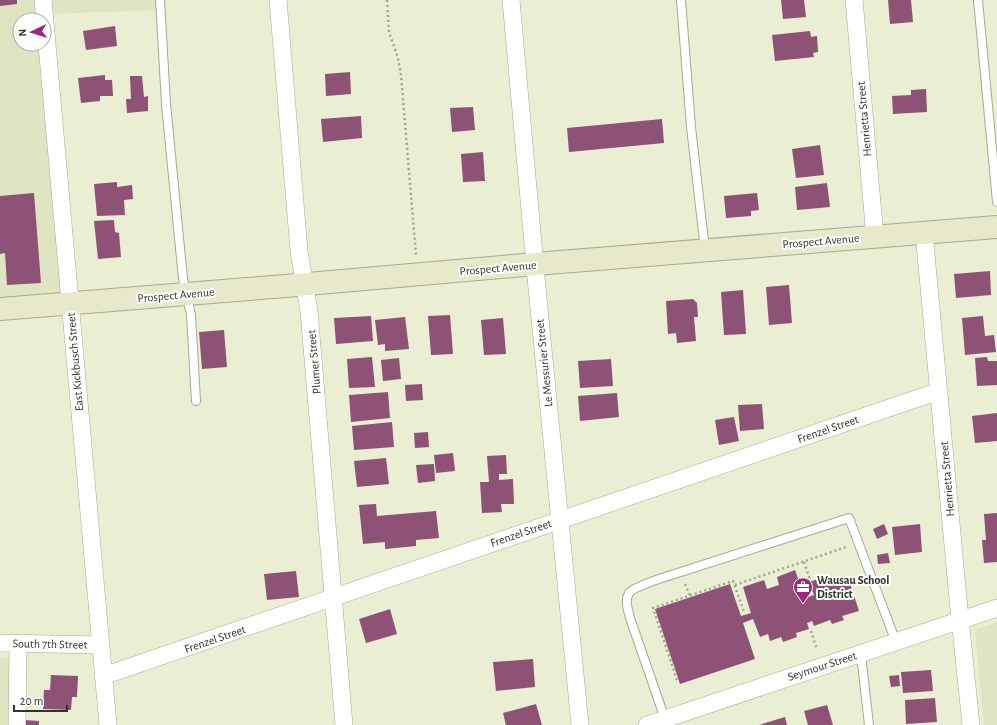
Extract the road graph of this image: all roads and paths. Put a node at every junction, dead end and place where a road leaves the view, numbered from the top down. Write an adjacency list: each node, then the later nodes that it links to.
1 (43, 0): 18 (street, East Kickbusch Street)
2 (160, 0): 17 (lane)
3 (278, 0): 16 (street, Plumer Street)
4 (386, 0): 15 (path)
5 (511, 0): 14 (street, Le Messurier Street)
6 (681, 0): 13 (lane)
7 (854, 0): 12 (street, Henrietta Street)
8 (978, 0): 9 (lane)
9 (997, 202)
10 (997, 227): 11 (street, Prospect Avenue)
11 (924, 233): 12 (street, Prospect Avenue); 20 (street, Henrietta Street)
12 (875, 237): 13 (street, Prospect Avenue)
13 (705, 251): 14 (street, Prospect Avenue)
14 (535, 264): 15 (street, Prospect Avenue); 22 (street, Le Messurier Street)
15 (418, 275): 16 (street, Prospect Avenue)
16 (305, 284): 17 (street, Prospect Avenue); 29 (street, Plumer Street)
17 (187, 294): 18 (street, Prospect Avenue); 21 (lane)
18 (70, 304): 19 (street, Prospect Avenue); 37 (street, East Kickbusch Street)
19 (0, 309)
20 (939, 391): 22 (street, Frenzel Street); 32 (street, Henrietta Street)
21 (196, 401)
22 (560, 520): 29 (street, Frenzel Street); 46 (street, Le Messurier Street)
23 (849, 546): 24 (path)
24 (804, 562): 25 (path); 26 (path)
25 (810, 580)
26 (735, 585): 28 (path); 31 (path)
27 (686, 586): 28 (path)
28 (690, 596): 41 (path)
29 (334, 598): 40 (street, Frenzel Street); 45 (street, Plumer Street)
30 (997, 608): 32 (street, Seymour Street)
31 (744, 612)
32 (960, 620): 34 (street, Seymour Street); 49 (street, Henrietta Street)
33 (811, 631): 39 (path)
34 (896, 642): 38 (street, Seymour Street); 42 (lane)
35 (0, 643): 36 (street, South 7th Street)
36 (18, 644): 37 (street, South 7th Street); 43 (street)
37 (101, 645): 40 (street, East Kickbusch Street)
38 (861, 654): 42 (street, Seymour Street); 48 (lane)
39 (819, 655)
40 (104, 676): 44 (street, East Kickbusch Street)
41 (677, 680)
42 (665, 719): 47 (street, Seymour Street)
43 (17, 725)
44 (108, 725)
45 (344, 725)
46 (580, 725)
47 (647, 725)
48 (868, 725)
49 (971, 725)

